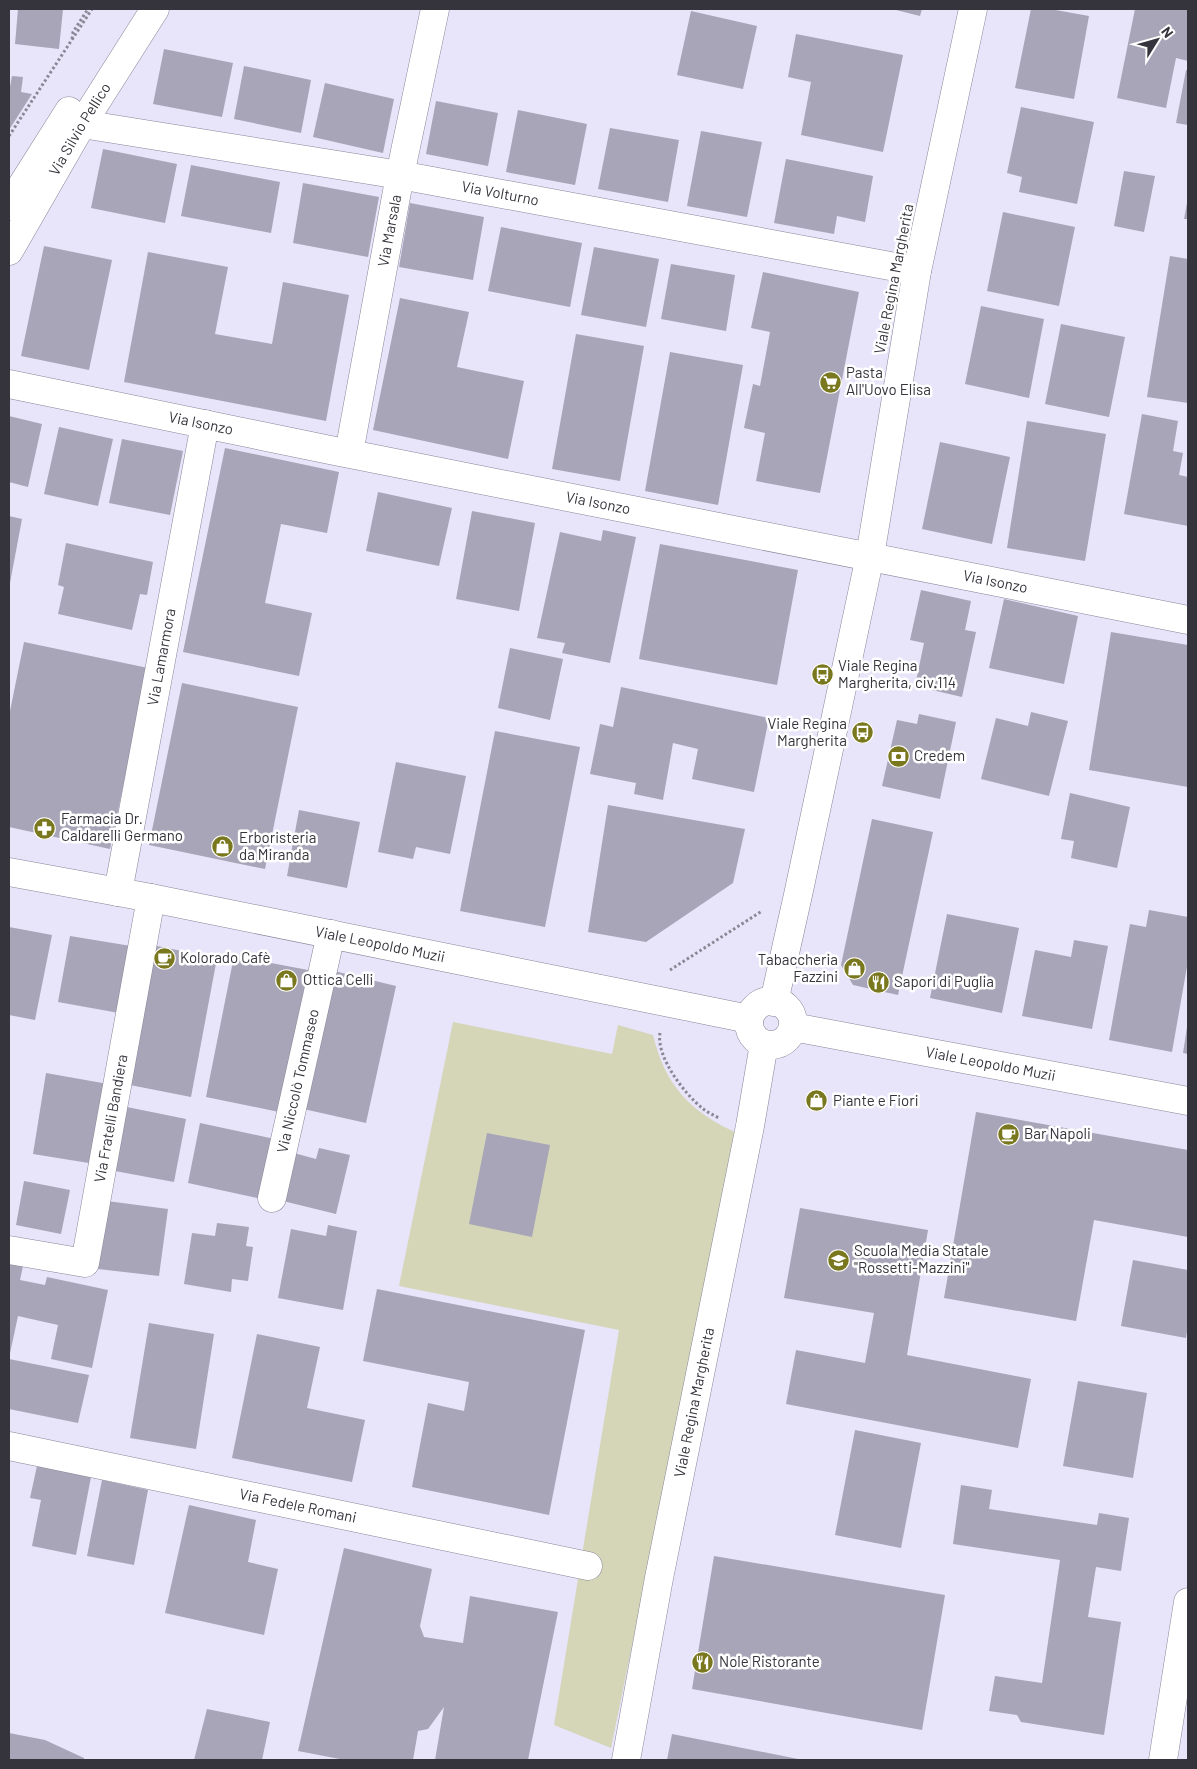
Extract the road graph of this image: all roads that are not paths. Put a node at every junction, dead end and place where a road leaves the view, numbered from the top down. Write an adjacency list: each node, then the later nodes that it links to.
1 (135, 9): 7 (street)
2 (155, 9): 5 (street, Via Silvio Pellico)
3 (435, 9): 6 (street, Via Marsala)
4 (973, 9): 9 (street, Viale Regina Margherita)
5 (82, 124): 6 (street, Via Volturno); 8 (street, Via Silvio Pellico)
6 (400, 175): 9 (street, Via Volturno); 12 (street, Via Marsala)
7 (9, 206)
8 (9, 251)
9 (917, 271): 13 (street, Viale Regina Margherita)
10 (9, 384): 11 (street, Via Isonzo)
11 (205, 424): 12 (street, Via Isonzo); 16 (street, Via Lamarmora)
12 (349, 453): 13 (street, Via Isonzo)
13 (870, 556): 14 (street, Via Isonzo); 19 (street, Viale Regina Margherita)
14 (1188, 620)
15 (9, 872): 16 (street, Viale Leopoldo Muzii)
16 (118, 892): 17 (street, Viale Leopoldo Muzii)
17 (150, 898): 18 (street, Viale Leopoldo Muzii); 25 (street, Via Fratelli Bandiera)
18 (331, 934): 20 (street, Viale Leopoldo Muzii); 24 (street, Via Niccolò Tommaseo)
19 (774, 1002): 20 (street); 21 (street)
20 (749, 1019): 22 (street)
21 (793, 1027): 22 (street); 23 (street, Viale Leopoldo Muzii)
22 (764, 1044): 29 (street, Viale Regina Margherita)
23 (1188, 1101)
24 (272, 1198)
25 (9, 1250)
26 (9, 1446): 27 (street, Via Fedele Romani)
27 (588, 1566)
28 (1188, 1602): 30 (street)
29 (626, 1760)
30 (1163, 1760)

